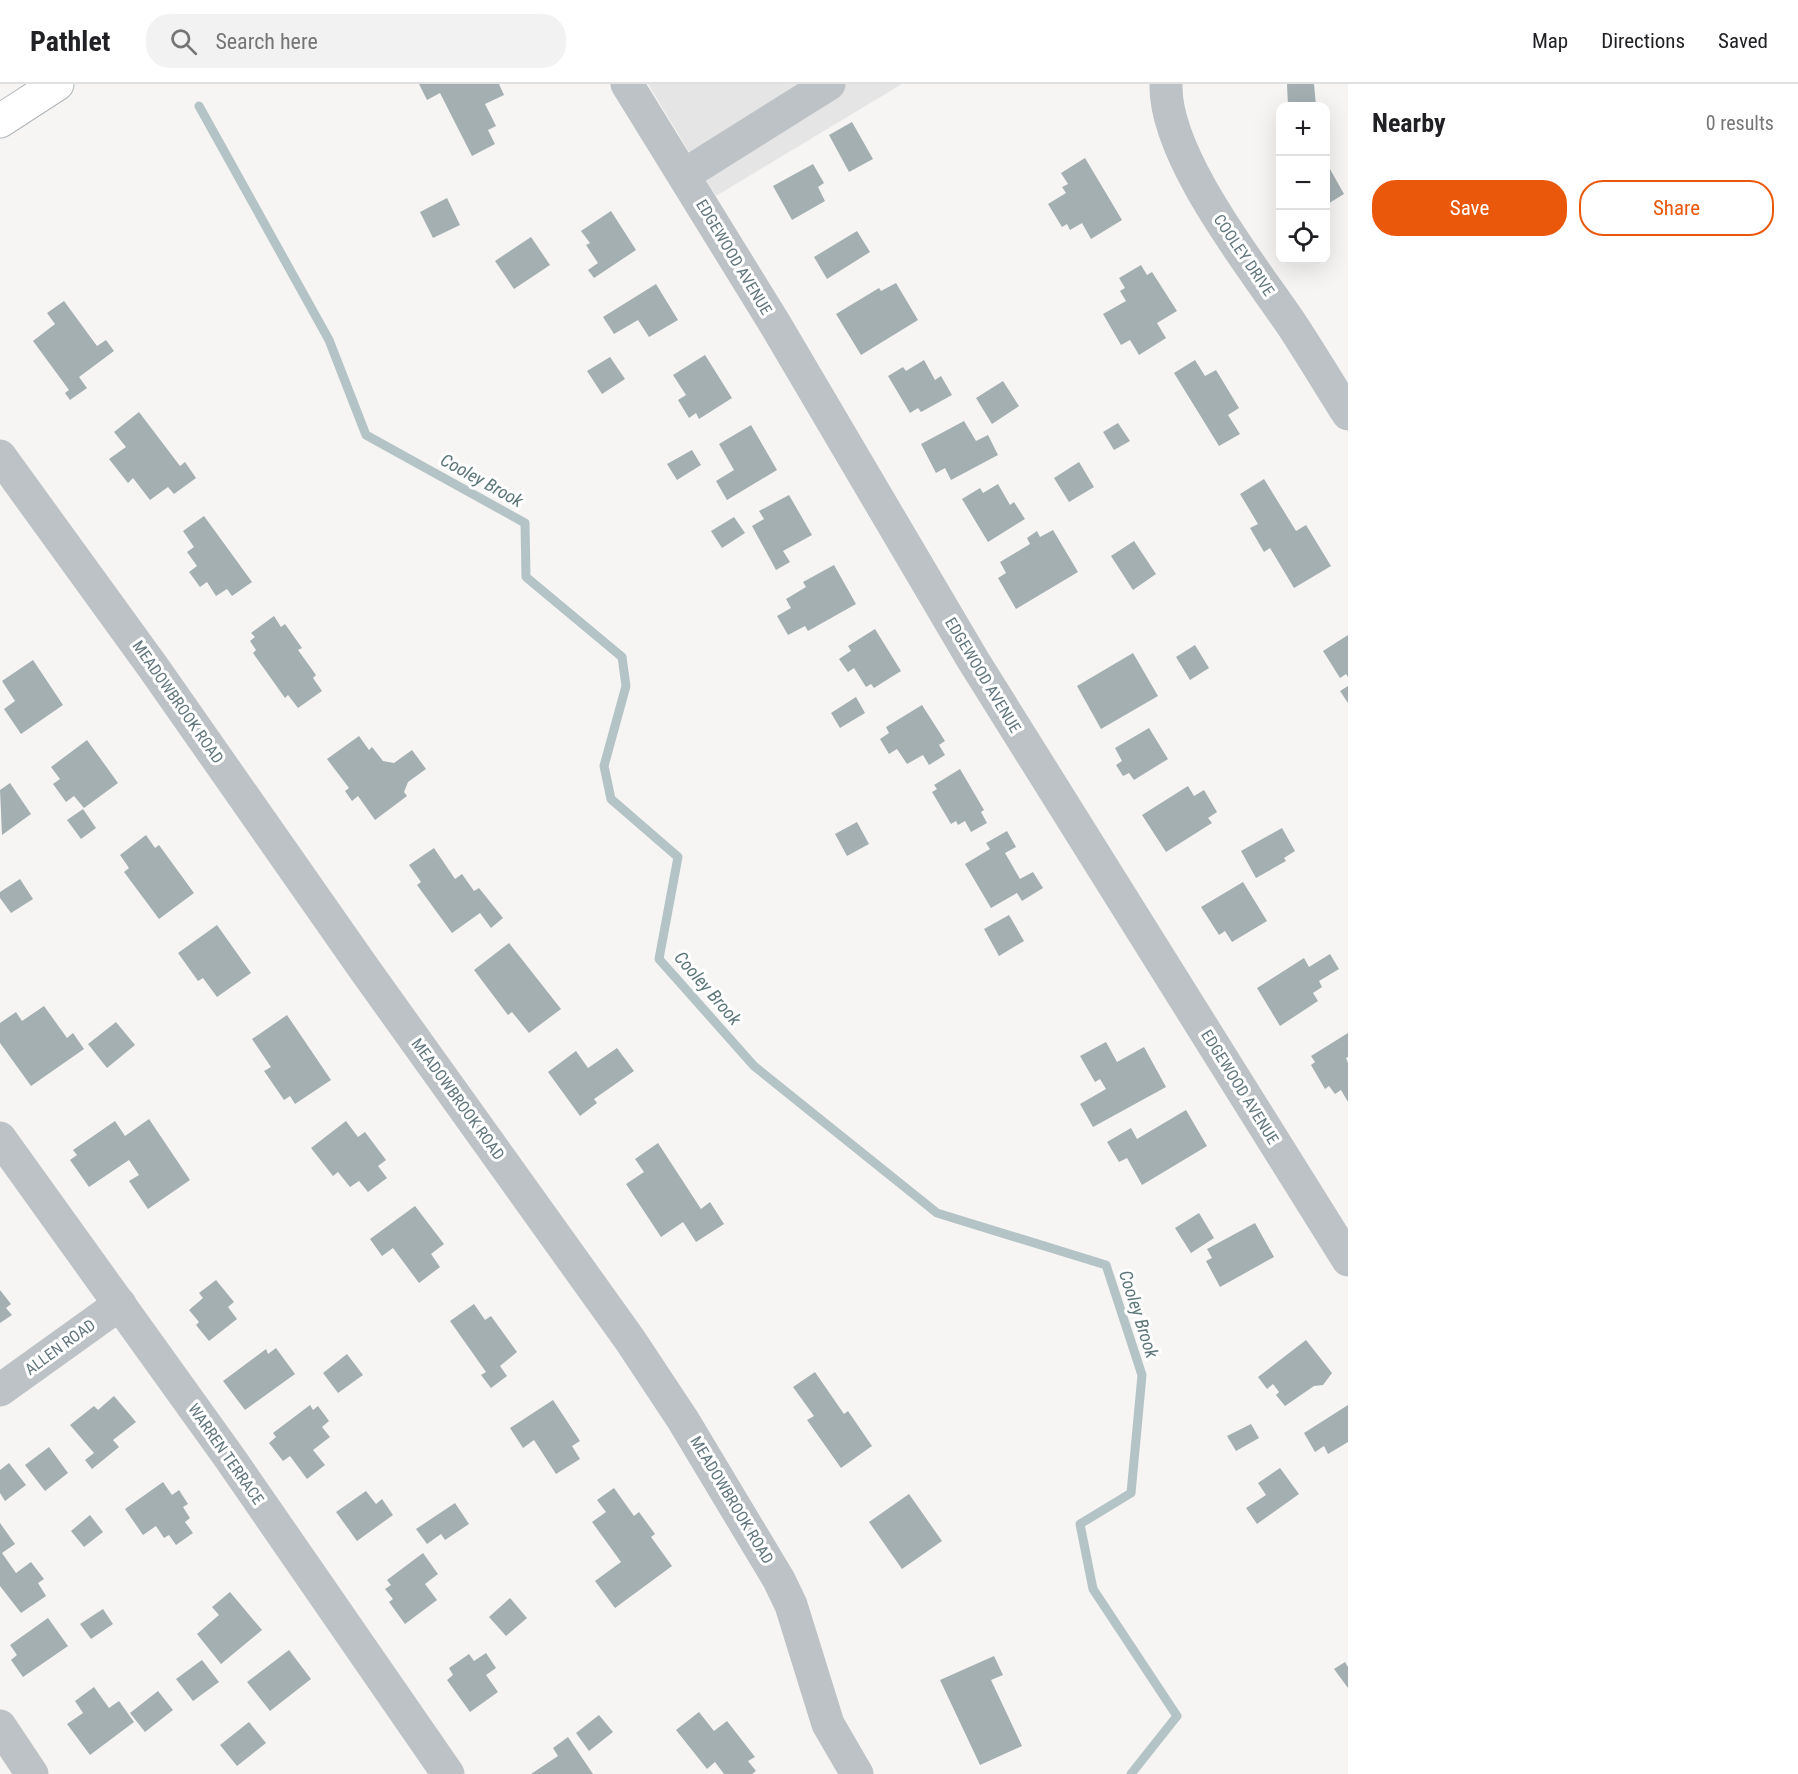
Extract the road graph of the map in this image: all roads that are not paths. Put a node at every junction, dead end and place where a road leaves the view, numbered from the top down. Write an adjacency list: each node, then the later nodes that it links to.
1 (57, 84): 5 (main road)
2 (627, 84): 6 (street, EDGEWOOD AVENUE)
3 (829, 84): 6 (street)
4 (1166, 84): 7 (street, COOLEY DRIVE)
5 (0, 121)
6 (684, 175): 10 (street, EDGEWOOD AVENUE)
7 (1348, 414)
8 (0, 456): 16 (street, MEADOWBROOK ROAD)
9 (0, 1138): 11 (street, WARREN TERRACE)
10 (1348, 1260)
11 (120, 1304): 12 (street, ALLEN ROAD); 15 (street, WARREN TERRACE)
12 (0, 1389)
13 (0, 1726): 14 (street)
14 (32, 1774)
15 (448, 1774)
16 (857, 1774)

